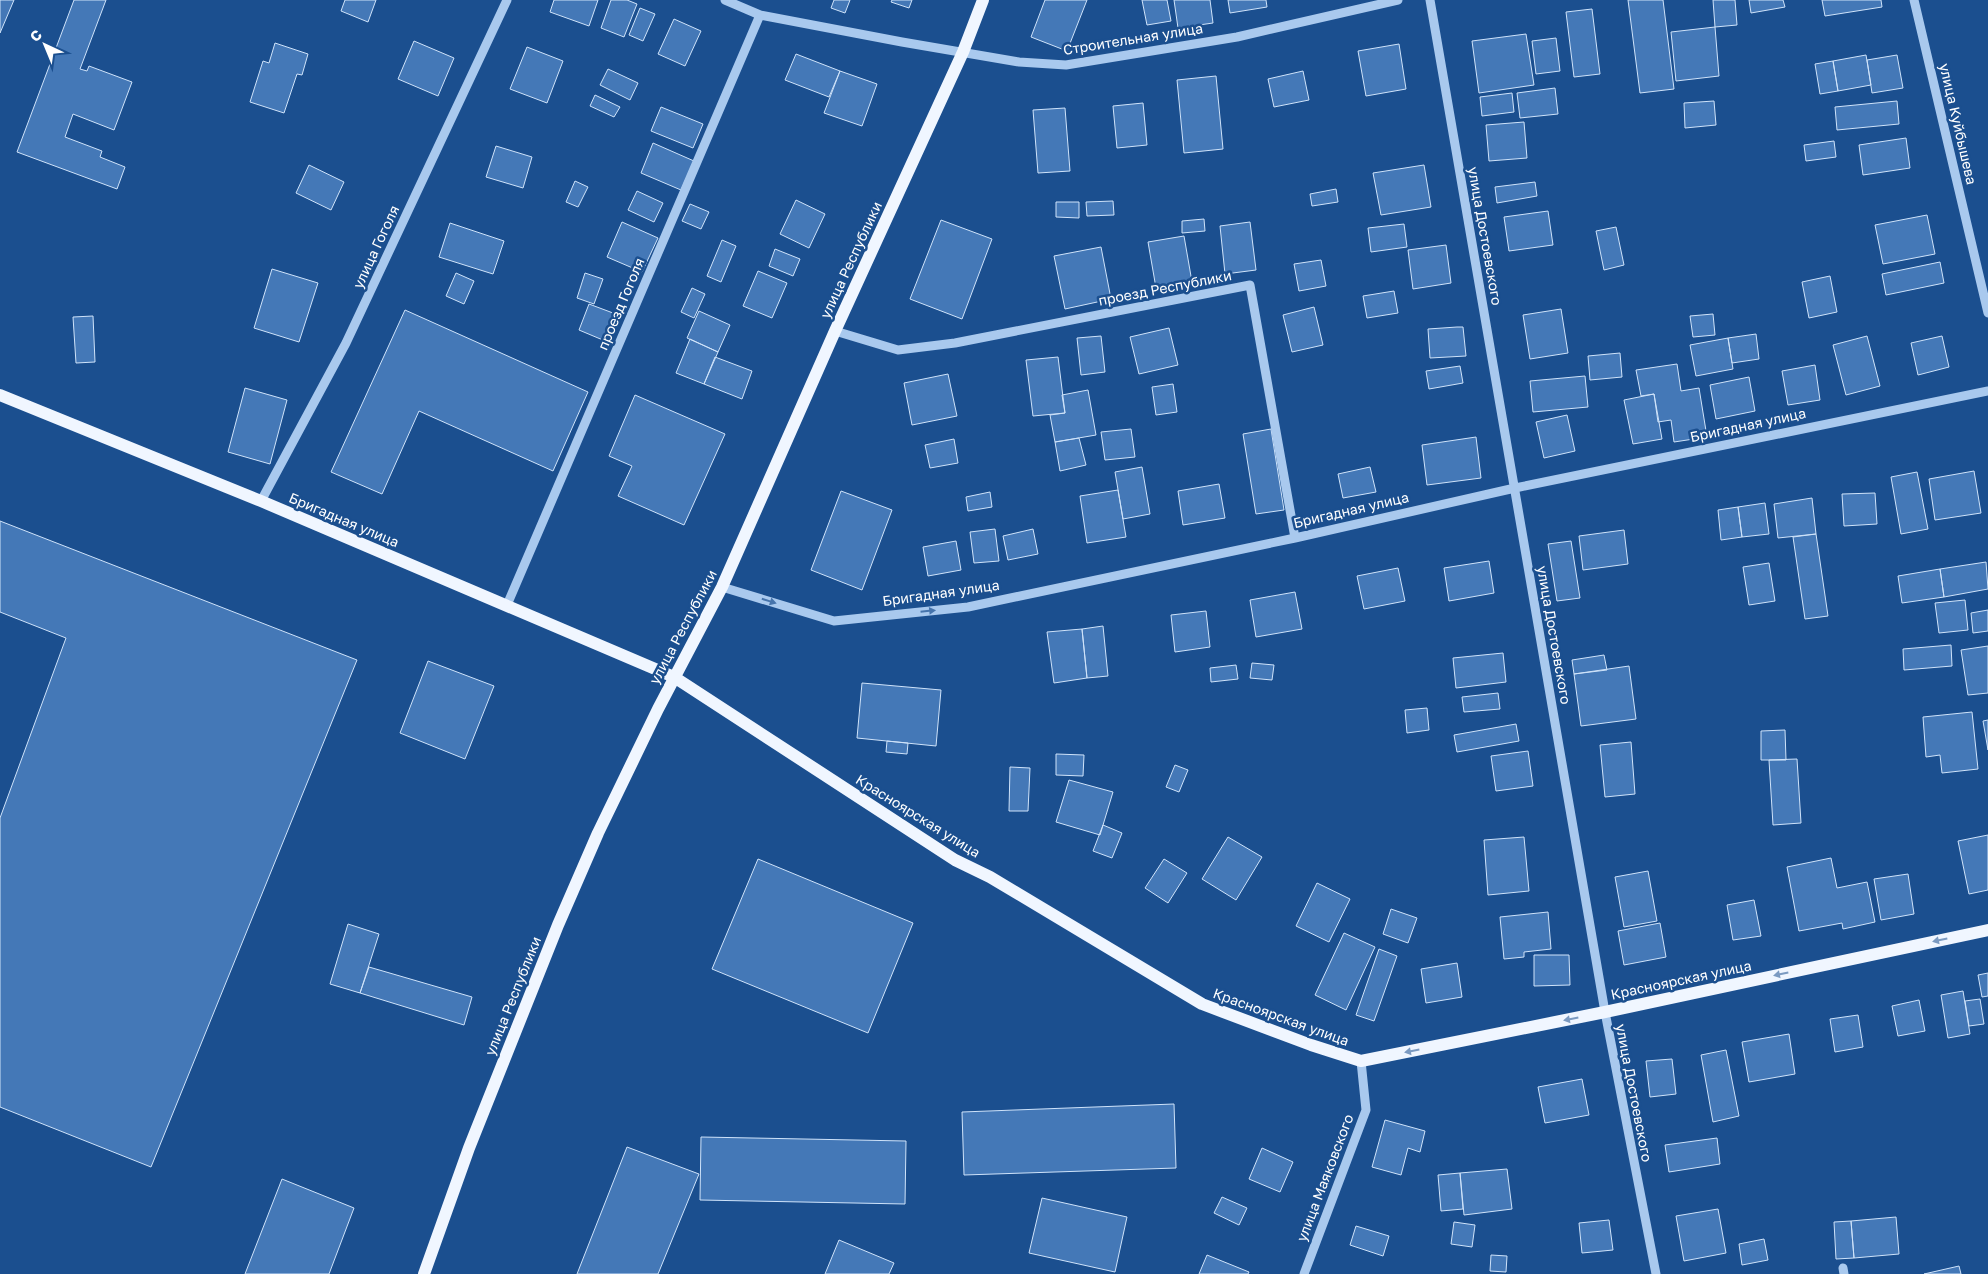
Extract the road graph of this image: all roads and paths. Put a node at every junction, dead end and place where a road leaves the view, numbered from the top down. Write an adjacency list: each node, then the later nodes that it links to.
1 (507, 0): 14 (street, улица Гоголя)
2 (725, 0): 7 (street, Строительная улица)
3 (983, 0): 8 (main road, улица Республики)
4 (1398, 0): 8 (street, Строительная улица)
5 (1430, 0): 13 (street, улица Достоевского)
6 (1914, 0): 9 (street, улица Куйбышева)
7 (760, 15): 8 (street, Строительная улица); 17 (street, проезд Гоголя)
8 (963, 52): 10 (main road, улица Республики)
9 (1988, 313)
10 (835, 331): 15 (street, проезд Республики); 16 (main road, улица Республики)
11 (1988, 391): 13 (street, Бригадная улица)
12 (0, 395): 14 (main road, Бригадная улица)
13 (1515, 488): 15 (street, Бригадная улица); 20 (street, улица Достоевского)
14 (261, 501): 17 (main road, Бригадная улица)
15 (1295, 538): 16 (street, Бригадная улица, one-way to 15)
16 (722, 587): 18 (main road, улица Республики)
17 (507, 604): 18 (main road, Бригадная улица)
18 (674, 677): 21 (main road, Красноярская улица); 22 (main road, улица Республики)
19 (1988, 930): 20 (main road, Красноярская улица, one-way to 20)
20 (1604, 1012): 21 (main road, Красноярская улица, one-way to 21); 24 (street, улица Достоевского)
21 (1361, 1061): 23 (street, улица Маяковского)
22 (424, 1274)
23 (1304, 1274)
24 (1656, 1274)

